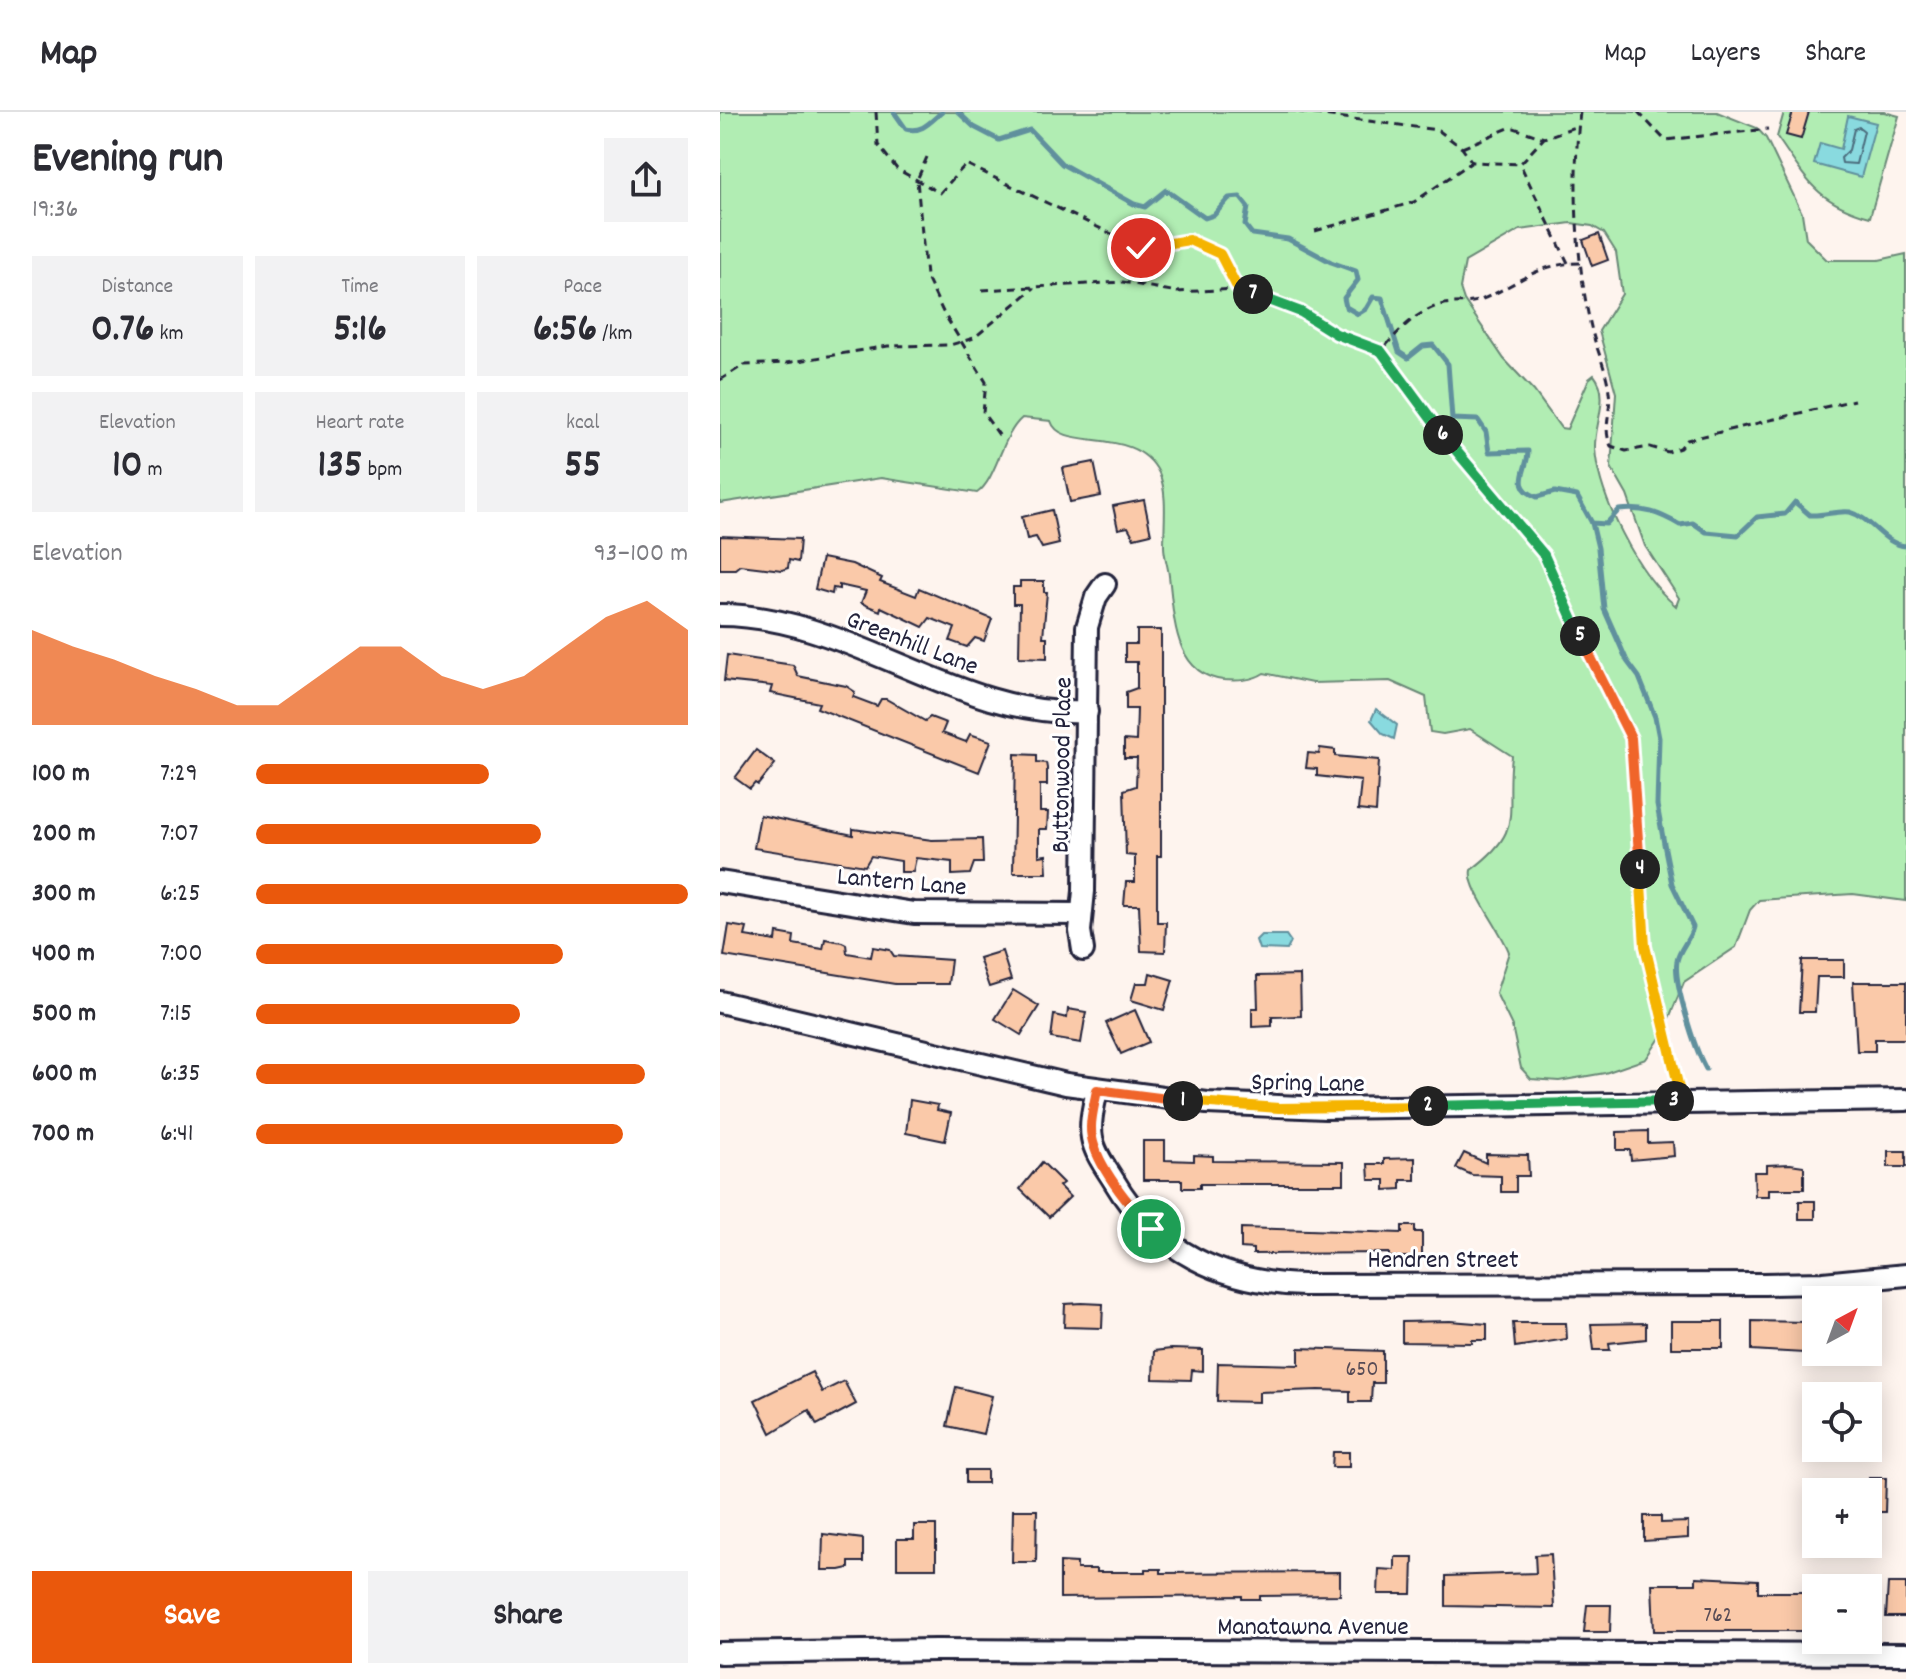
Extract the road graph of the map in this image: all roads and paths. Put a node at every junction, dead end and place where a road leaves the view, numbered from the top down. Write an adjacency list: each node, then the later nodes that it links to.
1 (876, 112): 12 (path)
2 (1299, 112): 8 (path)
3 (1580, 112): 5 (path)
4 (1638, 112): 6 (path)
5 (1578, 126): 7 (path); 15 (path)
6 (1768, 129)
7 (1544, 138): 8 (path); 11 (path)
8 (1462, 148): 10 (path)
9 (927, 157): 12 (path)
10 (1472, 162): 11 (path); 13 (path)
11 (1520, 164): 14 (path)
12 (917, 180): 17 (path); 19 (path)
13 (1315, 231)
14 (1568, 263): 15 (path); 20 (path)
15 (1582, 263): 22 (path)
16 (1034, 288): 17 (path); 18 (path); 19 (path)
17 (1238, 289): 20 (path)
18 (982, 290)
19 (963, 341): 21 (path); 23 (path)
20 (1381, 351): 33 (path)
21 (720, 380)
22 (1854, 400)
23 (1002, 439)
24 (1105, 584): 26 (street, Buttonwood Place)
25 (720, 615): 26 (street, Greenhill Lane)
26 (1087, 712): 28 (street, Buttonwood Place)
27 (720, 882): 28 (street, Lantern Lane)
28 (1081, 914): 29 (street, Buttonwood Place)
29 (1083, 950)
30 (720, 1002): 31 (street, Spring Lane)
31 (1097, 1090): 33 (street, Spring Lane); 34 (street, Hendren Street)
32 (1906, 1100): 33 (street, Spring Lane)
33 (1682, 1101)
34 (1906, 1275)
35 (720, 1653): 36 (street, Manatawna Avenue)
36 (1906, 1654)

